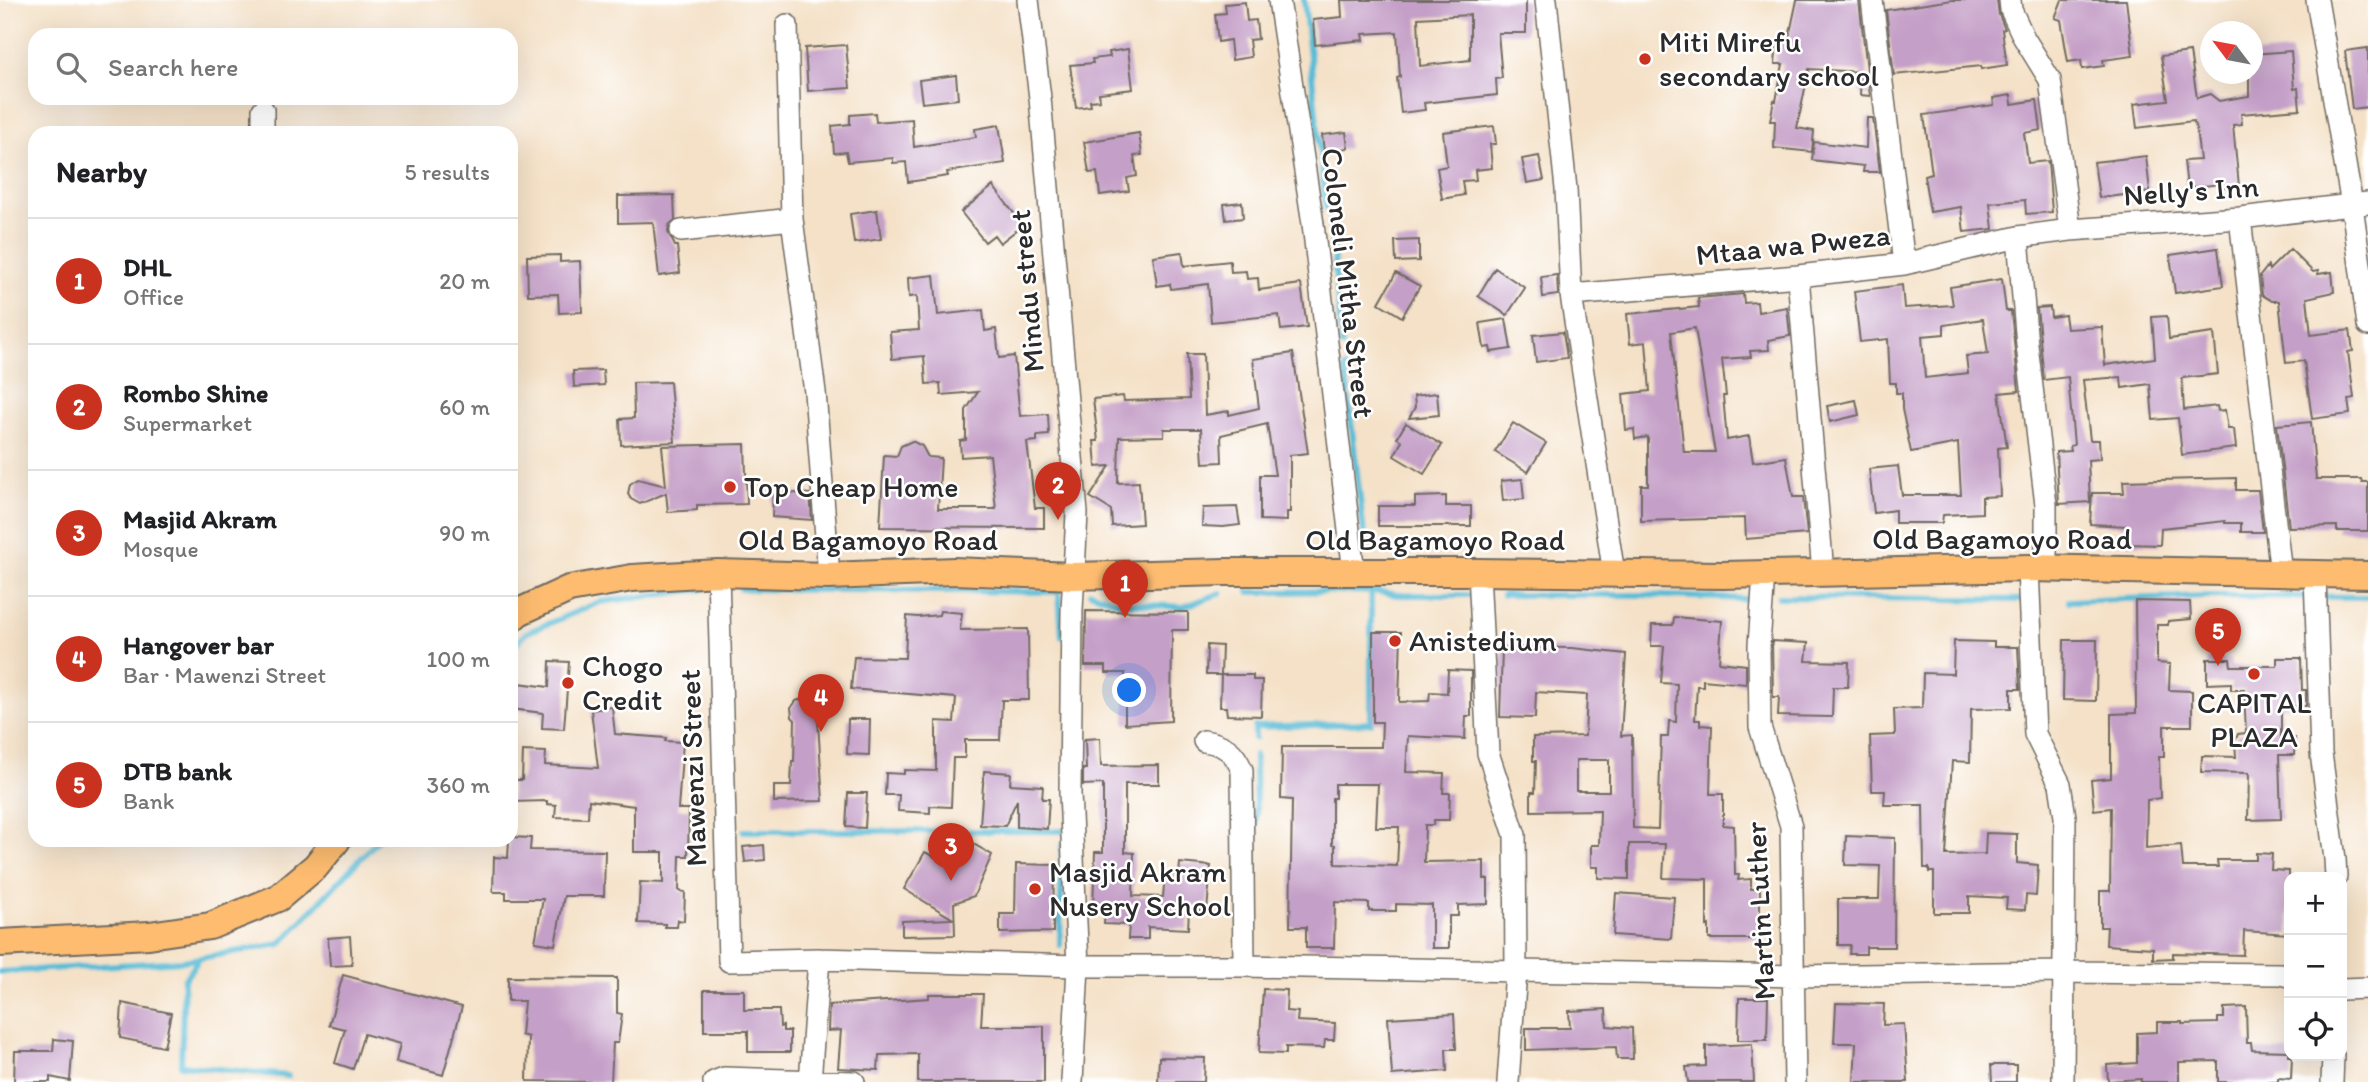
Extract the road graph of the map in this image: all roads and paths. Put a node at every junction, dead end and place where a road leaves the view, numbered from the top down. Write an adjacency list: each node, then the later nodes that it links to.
1 (1028, 0): 31 (street, Mindu street)
2 (1279, 0): 23 (street, Coloneli Mitha Street)
3 (1546, 0): 18 (street)
4 (1872, 0): 16 (street)
5 (2010, 0): 13 (street)
6 (2317, 0): 10 (street)
7 (787, 25): 12 (street)
8 (263, 110): 9 (street)
9 (263, 126)
10 (2360, 204): 11 (street, Nelly's Inn); 19 (street)
11 (2240, 218): 13 (street, Nelly's Inn); 27 (street)
12 (792, 219): 14 (street); 30 (street)
13 (2070, 230): 15 (street, Nelly's Inn)
14 (681, 231)
15 (2018, 237): 16 (street, Mtaa wa Pweza); 20 (street)
16 (1904, 264): 17 (street, Mtaa wa Pweza)
17 (1798, 276): 18 (street, Mtaa wa Pweza); 24 (street)
18 (1571, 295): 25 (street)
19 (2368, 325)
20 (2037, 569): 24 (main road, Old Bagamoyo Road); 27 (main road, Old Bagamoyo Road); 41 (street)
21 (1479, 572): 23 (main road, Old Bagamoyo Road); 25 (main road, Old Bagamoyo Road); 40 (street)
22 (718, 573): 30 (main road, Old Bagamoyo Road); 32 (main road, Old Bagamoyo Road); 37 (street, Mawenzi Street)
23 (1354, 573): 31 (main road, Old Bagamoyo Road)
24 (1823, 573): 26 (main road, Old Bagamoyo Road)
25 (1614, 574): 26 (main road, Old Bagamoyo Road)
26 (1764, 574): 42 (street, Martin Luther)
27 (2281, 574): 28 (main road, Old Bagamoyo Road)
28 (2315, 575): 29 (main road, Old Bagamoyo Road); 35 (street)
29 (2368, 575)
30 (829, 576): 31 (main road, Old Bagamoyo Road)
31 (1073, 576): 38 (street, Mindu street)
32 (518, 613)
33 (1204, 741): 39 (street)
34 (331, 847): 36 (main road)
35 (2336, 872)
36 (0, 943)
37 (819, 959): 38 (street); 47 (street)
38 (1077, 966): 39 (street); 50 (street, Mindu street)
39 (1244, 966): 40 (street)
40 (1516, 971): 42 (street); 51 (street)
41 (2065, 972): 42 (street); 43 (street); 53 (street)
42 (1794, 975): 52 (street, Martin Luther)
43 (2284, 975)
44 (2368, 988): 45 (street)
45 (2347, 989)
46 (2333, 1061): 54 (street)
47 (810, 1081): 48 (street); 49 (street)
48 (714, 1082)
49 (854, 1082)
50 (1072, 1082)
51 (1508, 1082)
52 (1795, 1082)
53 (2063, 1082)
54 (2332, 1082)

